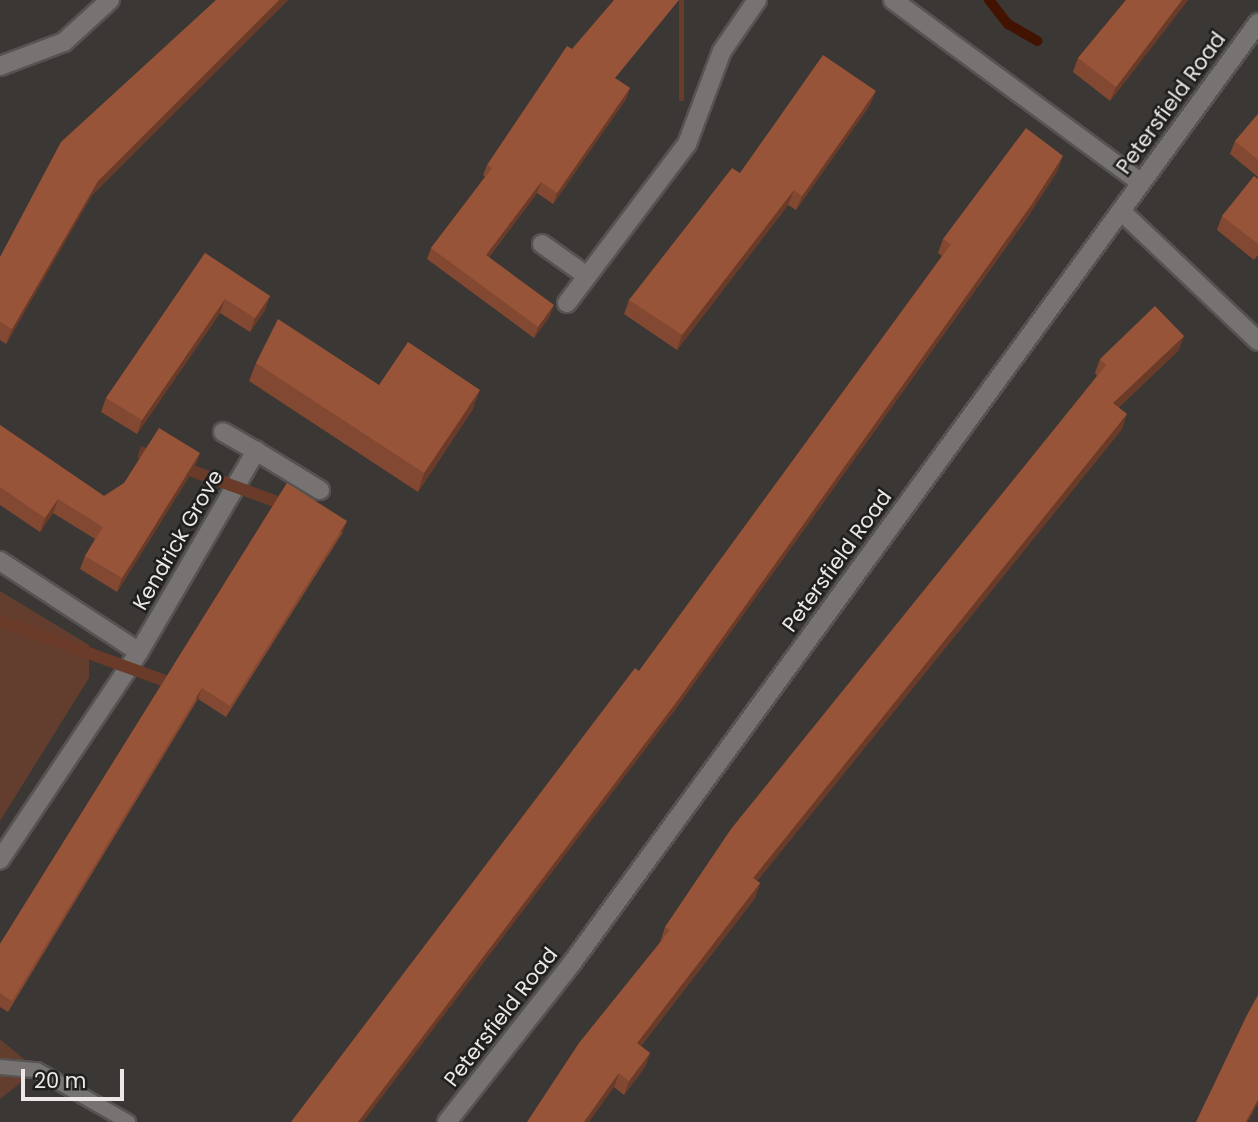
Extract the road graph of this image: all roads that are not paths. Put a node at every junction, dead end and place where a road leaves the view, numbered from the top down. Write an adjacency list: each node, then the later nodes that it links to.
1 (110, 0): 5 (street)
2 (757, 0): 9 (street)
3 (893, 0): 6 (street)
4 (1258, 23): 6 (street, Petersfield Road)
5 (0, 66)
6 (1140, 183): 7 (street, Petersfield Road)
7 (1121, 211): 11 (street); 20 (street, Petersfield Road)
8 (542, 244): 9 (street)
9 (587, 276): 10 (street)
10 (567, 303)
11 (1258, 341)
12 (223, 432): 13 (street)
13 (256, 451): 14 (street); 16 (street, Kendrick Grove)
14 (320, 490)
15 (0, 561): 16 (street)
16 (139, 652): 17 (street, Kendrick Grove)
17 (0, 860)
18 (0, 1067): 19 (lane)
19 (128, 1122)
20 (447, 1122)

